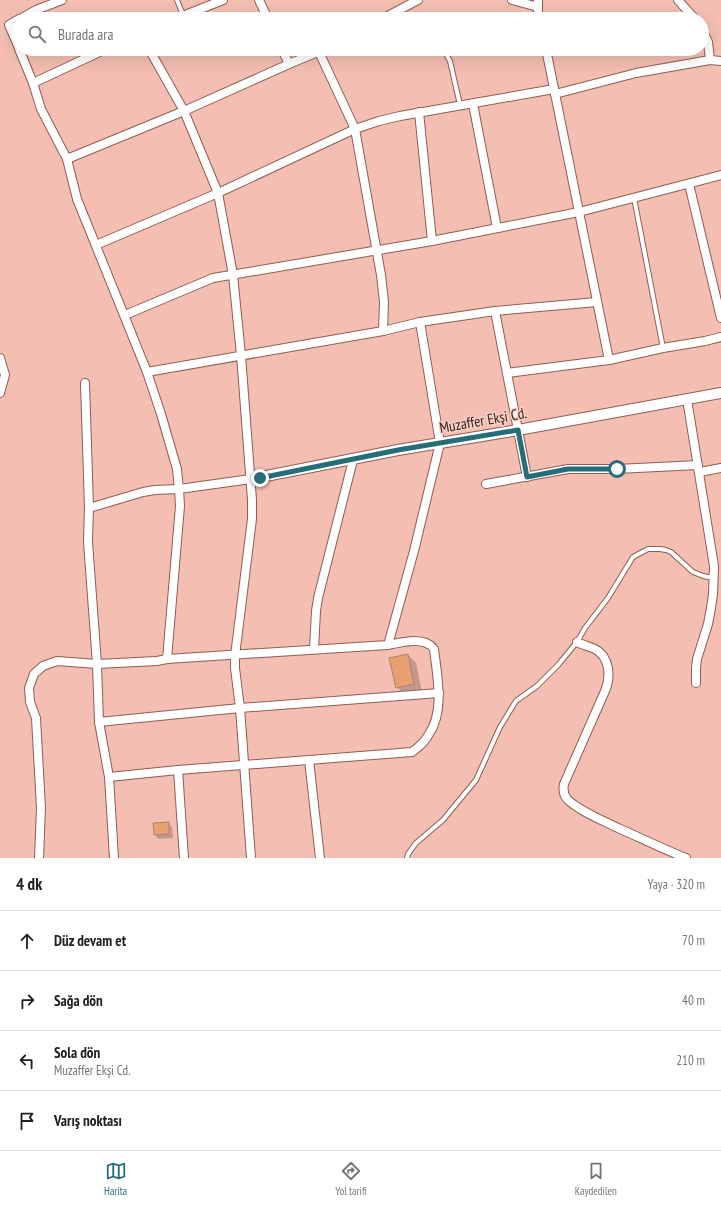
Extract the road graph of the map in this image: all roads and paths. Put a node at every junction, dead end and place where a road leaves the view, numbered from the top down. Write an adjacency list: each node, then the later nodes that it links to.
1 (62, 0): 9 (street)
2 (177, 0): 10 (lane)
3 (223, 0): 11 (street)
4 (259, 0): 12 (street)
5 (418, 0): 13 (street)
6 (512, 0): 8 (street)
7 (678, 0): 14 (street)
8 (538, 4)
9 (32, 12)
10 (178, 12)
11 (192, 12)
12 (265, 12)
13 (395, 12)
14 (689, 12)
15 (12, 23): 16 (street)
16 (12, 32)
17 (709, 51): 26 (street)
18 (22, 56): 29 (street)
19 (91, 56): 29 (street)
20 (153, 56): 33 (street)
21 (285, 56): 28 (street)
22 (308, 56): 28 (street)
23 (325, 56): 35 (street)
24 (447, 56): 32 (lane)
25 (547, 56): 30 (street)
26 (710, 60): 27 (street); 30 (street)
27 (721, 61)
28 (289, 64): 33 (street)
29 (33, 83): 36 (street)
30 (554, 91): 31 (street); 41 (street)
31 (472, 104): 32 (street); 42 (street)
32 (460, 105): 34 (street)
33 (184, 111): 36 (street); 39 (street)
34 (419, 112): 35 (street); 43 (street)
35 (355, 129): 39 (street); 45 (street)
36 (67, 159): 44 (street)
37 (721, 176): 38 (street)
38 (689, 184): 40 (street); 50 (street)
39 (218, 193): 44 (street); 46 (street)
40 (634, 197): 41 (street); 54 (lane)
41 (579, 212): 42 (street); 47 (street)
42 (496, 228): 43 (street)
43 (432, 241): 45 (street)
44 (96, 246): 49 (street)
45 (377, 250): 46 (street); 52 (street)
46 (232, 275): 49 (street); 55 (street)
47 (597, 302): 48 (street); 57 (street)
48 (495, 310): 51 (street); 59 (street)
49 (125, 316): 58 (street)
50 (721, 318)
51 (420, 322): 52 (street); 65 (street)
52 (383, 331): 55 (street)
53 (721, 337): 54 (street)
54 (663, 348): 57 (street)
55 (241, 355): 58 (street); 70 (street)
56 (0, 358): 62 (street)
57 (609, 360): 59 (street)
58 (148, 372): 72 (street)
59 (507, 372): 64 (street)
60 (85, 383): 73 (street)
61 (721, 392): 63 (street, Muzaffer Ekşi Cd.)
62 (0, 394)
63 (688, 399): 64 (street, Muzaffer Ekşi Cd.); 68 (street)
64 (518, 430): 65 (street, Muzaffer Ekşi Cd.); 69 (street)
65 (440, 443): 66 (street, Muzaffer Ekşi Cd.); 76 (street)
66 (354, 460): 70 (street, Muzaffer Ekşi Cd.); 77 (street)
67 (721, 468): 68 (street)
68 (699, 469): 69 (street); 74 (street)
69 (527, 477): 71 (street)
70 (251, 479): 72 (street); 78 (street)
71 (486, 484)
72 (180, 489): 73 (street); 79 (street)
73 (89, 508): 80 (street)
74 (714, 578): 75 (lane); 81 (street)
75 (577, 642): 94 (lane); 95 (street)
76 (388, 645): 77 (street); 82 (street)
77 (314, 650): 78 (street)
78 (235, 656): 79 (street); 83 (street)
79 (168, 659): 80 (street)
80 (97, 664): 84 (street); 89 (street)
81 (696, 683)
82 (439, 693): 83 (street); 85 (street)
83 (240, 708): 84 (street); 86 (street)
84 (99, 722): 88 (street)
85 (309, 760): 86 (street); 93 (street)
86 (244, 765): 87 (street); 92 (street)
87 (178, 770): 88 (street); 91 (street)
88 (109, 777): 90 (street)
89 (39, 858)
90 (114, 858)
91 (184, 858)
92 (251, 858)
93 (320, 858)
94 (408, 858)
95 (686, 858)

